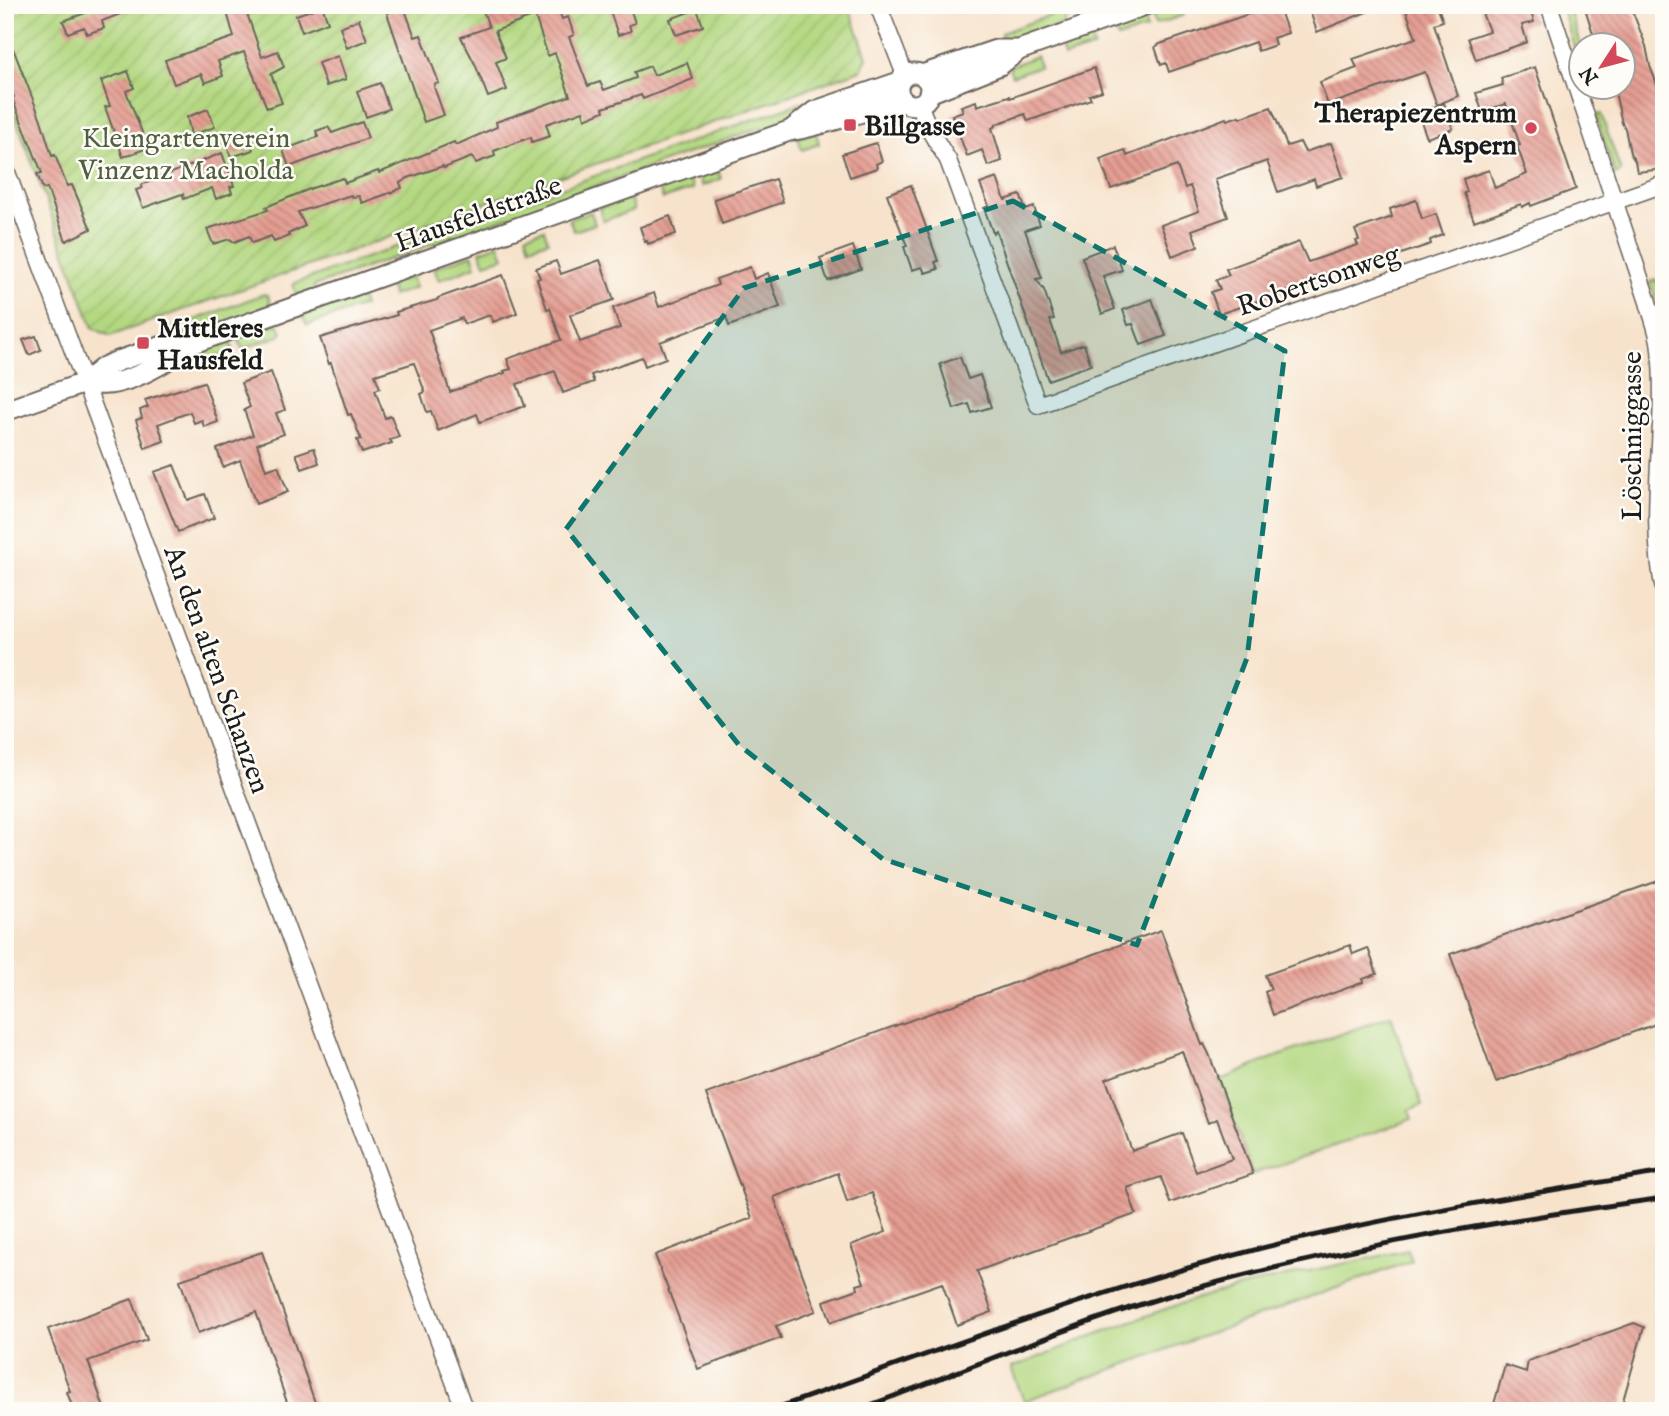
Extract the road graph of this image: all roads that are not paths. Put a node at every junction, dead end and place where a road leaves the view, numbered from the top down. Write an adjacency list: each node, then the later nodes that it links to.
1 (878, 5): 4 (street)
2 (1145, 5): 4 (street, Hausfeldstraße)
3 (1549, 5): 7 (street, Löschniggasse)
4 (913, 89): 7 (street, Robertsonweg); 8 (street, Hausfeldstraße)
5 (5, 167): 8 (street, An den alten Schanzen)
6 (1664, 184): 7 (street, Robertsonweg)
7 (1615, 203): 10 (street, Löschniggasse)
8 (84, 383): 9 (street, Hausfeldstraße); 11 (street, An den alten Schanzen)
9 (5, 411)
10 (1664, 590)
11 (464, 1411)

